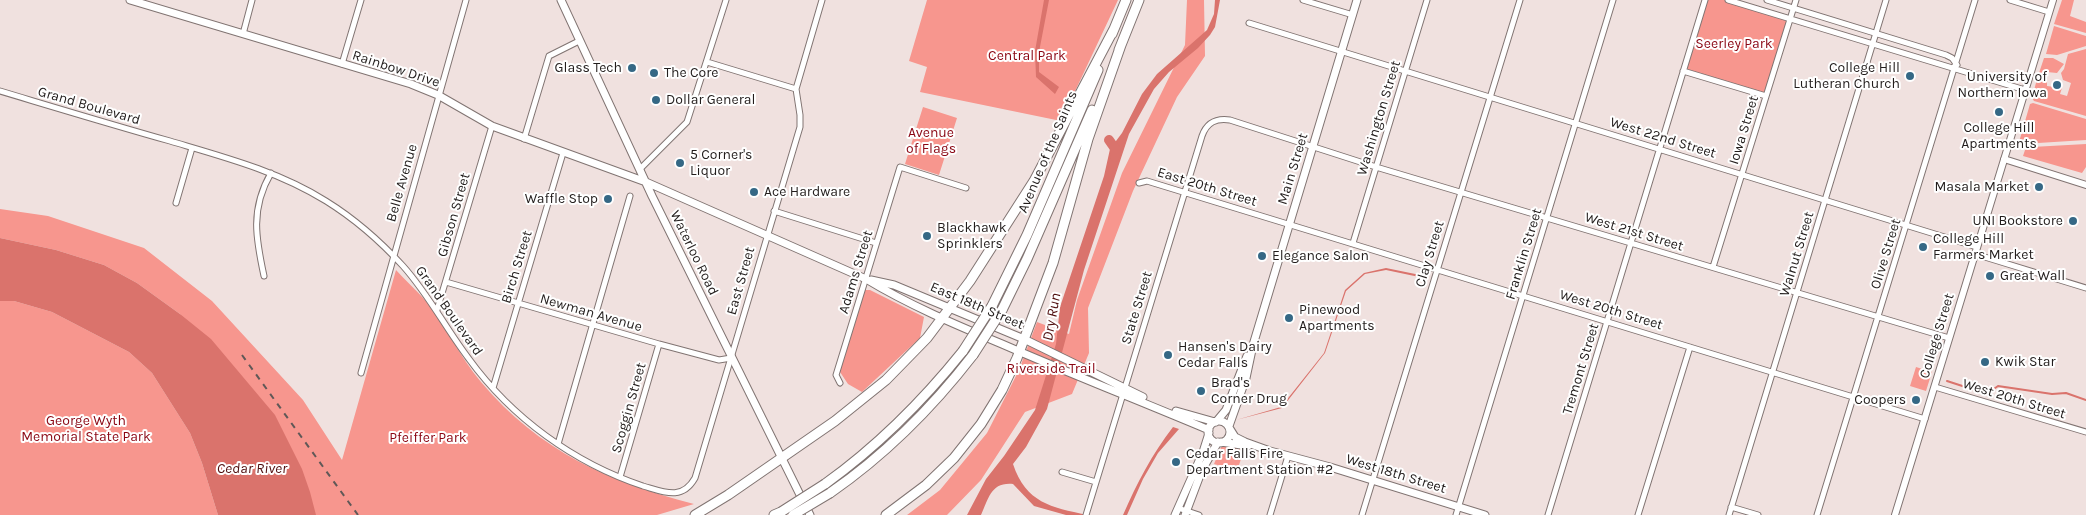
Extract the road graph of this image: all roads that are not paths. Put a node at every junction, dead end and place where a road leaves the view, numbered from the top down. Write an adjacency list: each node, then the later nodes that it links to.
1 (130, 0): 29 (main road, Rainbow Drive)
2 (252, 0): 29 (street)
3 (361, 0): 37 (street)
4 (466, 0): 45 (street, Belle Avenue)
5 (561, 0): 31 (main road, Waterloo Road)
6 (726, 0): 35 (street)
7 (822, 0): 42 (street)
8 (1126, 0): 28 (highway, Avenue of the Saints)
9 (1139, 0): 33 (highway, Avenue of the Saints)
10 (1304, 0): 25 (street)
11 (1358, 0): 25 (main road, Main Street)
12 (1427, 0): 39 (street, Washington Street)
13 (1520, 0): 47 (street, Clay Street)
14 (1613, 0): 49 (street, Franklin Street)
15 (1705, 0): 40 (street, Tremont Street)
16 (1728, 0): 26 (street)
17 (1767, 0): 23 (street)
18 (1796, 0): 23 (street, Iowa Street)
19 (1886, 0): 30 (street, Walnut Street)
20 (1975, 0): 36 (street, Olive Street)
21 (2010, 0): 24 (street)
22 (2053, 0): 24 (street, College Street)
23 (1793, 8): 26 (street, Iowa Street); 30 (street)
24 (2049, 12): 43 (street, College Street)
25 (1353, 15): 34 (main road, Main Street)
26 (1790, 19): 32 (street); 46 (street, Iowa Street)
27 (1249, 23): 34 (street, West 22nd Street)
28 (1114, 29): 89 (highway); 124 (highway, Avenue of the Saints, bridge)
29 (242, 34): 37 (main road, Rainbow Drive)
30 (1876, 34): 32 (street, Walnut Street); 36 (street)
31 (578, 41): 51 (street); 58 (main road, Waterloo Road)
32 (1873, 44): 38 (street); 68 (street, Walnut Street)
33 (1121, 45): 96 (highway); 124 (highway, Avenue of the Saints, bridge)
34 (1342, 51): 39 (street, West 22nd Street); 52 (main road, Main Street)
35 (707, 62): 42 (street); 58 (street)
36 (1956, 62): 38 (street, Olive Street); 41 (street)
37 (342, 64): 45 (main road, Rainbow Drive)
38 (1954, 69): 41 (street); 73 (street, Olive Street)
39 (1405, 71): 47 (street, West 22nd Street); 57 (street, Washington Street)
40 (1683, 72): 46 (street); 54 (street, Tremont Street)
41 (1975, 75): 43 (street)
42 (796, 89): 70 (street, East Street)
43 (2025, 90): 56 (street, College Street)
44 (0, 91): 53 (street, Grand Boulevard)
45 (438, 95): 50 (main road, Rainbow Drive); 79 (street, Belle Avenue)
46 (1766, 96): 60 (street, Iowa Street)
47 (1490, 97): 49 (street, West 22nd Street); 66 (street, Clay Street)
48 (1224, 119): 52 (street, West 21st Street); 65 (street, State Street)
49 (1576, 123): 54 (street, West 22nd Street); 71 (street, Franklin Street)
50 (492, 126): 51 (main road, Rainbow Drive); 84 (street, Gibson Street)
51 (524, 139): 55 (main road, Rainbow Drive)
52 (1313, 146): 57 (street, West 21st Street); 72 (main road, Main Street)
53 (192, 148): 59 (street, Grand Boulevard); 69 (street)
54 (1660, 149): 60 (street, West 22nd Street); 76 (street, Tremont Street)
55 (563, 153): 61 (main road, Rainbow Drive); 88 (street, Birch Street)
56 (2006, 159): 63 (street); 78 (street, College Street)
57 (1376, 166): 66 (street, West 21st Street); 75 (street, Washington Street)
58 (640, 169): 61 (main road, Waterloo Road)
59 (271, 173): 79 (street, Grand Boulevard); 82 (street)
60 (1742, 174): 68 (street, West 22nd Street); 80 (street, Iowa Street)
61 (646, 182): 74 (main road, East 18th Street); 101 (main road, Waterloo Road)
62 (1139, 183): 65 (street, East 20th Street)
63 (2086, 185)
64 (966, 188): 77 (street, Adams Street)
65 (1184, 192): 72 (street, East 20th Street); 107 (street, State Street)
66 (1461, 192): 71 (street, West 21st Street); 81 (street, Clay Street)
67 (630, 196): 94 (street)
68 (1825, 200): 73 (street, West 22nd Street); 86 (street, Walnut Street)
69 (176, 203)
70 (774, 211): 74 (street, East Street); 77 (street)
71 (1546, 220): 76 (street, West 21st Street); 87 (street, Franklin Street)
72 (1290, 224): 75 (street, West 20th Street); 98 (main road, Main Street)
73 (1906, 225): 78 (street, West 22nd Street); 91 (street, Olive Street)
74 (766, 235): 83 (main road, East 18th Street); 101 (street, East Street)
75 (1353, 243): 81 (street, West 20th Street)
76 (1631, 243): 80 (street, West 21st Street); 93 (street, Tremont Street)
77 (876, 244): 83 (street, Adams Street)
78 (1976, 250): 85 (street, West 22nd Street); 95 (street, College Street)
79 (393, 256): 90 (street, Grand Boulevard); 103 (street, Belle Avenue)
80 (1713, 267): 86 (street, West 21st Street)
81 (1438, 269): 87 (street, West 20th Street); 122 (street, Clay Street)
82 (264, 276)
83 (866, 279): 89 (main road, East 18th Street); 92 (main road, East 18th Street); 104 (street, Adams Street)
84 (446, 282): 88 (street, Newman Avenue); 90 (street, Gibson Street)
85 (2086, 288)
86 (1797, 292): 91 (street, West 21st Street); 102 (street, Walnut Street)
87 (1523, 295): 93 (street, West 20th Street); 125 (street, Franklin Street)
88 (518, 303): 94 (street, Newman Avenue); 106 (street, Birch Street)
89 (949, 308): 92 (highway); 96 (main road, East 18th Street)
90 (437, 310): 106 (street, Grand Boulevard)
91 (1878, 317): 95 (street, West 21st Street); 108 (street, Olive Street)
92 (941, 318): 100 (main road, East 18th Street); 118 (highway)
93 (1607, 321): 99 (street, West 20th Street); 140 (street, Tremont Street)
94 (592, 325): 97 (street, Newman Avenue); 115 (street)
95 (1950, 338): 105 (street, College Street)
96 (1024, 340): 100 (highway); 107 (main road, East 18th Street)
97 (659, 344): 101 (street, Newman Avenue); 120 (street, Scoggin Street)
98 (1253, 345): 110 (main road, Main Street); 111 (main road, Main Street)
99 (1690, 346): 102 (street, West 20th Street); 141 (street)
100 (1019, 352): 107 (main road, East 18th Street); 134 (highway)
101 (731, 358): 118 (main road, Waterloo Road); 121 (street, East Street)
102 (1772, 372): 108 (street, West 20th Street); 126 (street, Walnut Street)
103 (361, 373)
104 (840, 383)
105 (1935, 387): 109 (street, College Street); 113 (street, West 20th Street)
106 (493, 388): 115 (street, Grand Boulevard)
107 (1124, 390): 110 (main road, East 18th Street); 112 (main road, East 18th Street); 123 (street, State Street)
108 (1854, 397): 109 (street, West 20th Street); 144 (street, Olive Street)
109 (1925, 419): 145 (street, College Street)
110 (1215, 422): 111 (main road); 112 (main road)
111 (1229, 428): 114 (main road); 116 (main road, West 18th Street)
112 (1209, 431): 114 (main road); 127 (main road)
113 (2086, 432)
114 (1219, 442): 116 (main road, West 18th Street); 129 (main road)
115 (558, 444): 120 (street, Grand Boulevard)
116 (1270, 451): 117 (main road, West 18th Street)
117 (1288, 456): 122 (main road, West 18th Street); 136 (street)
118 (782, 457): 131 (highway); 133 (main road, Waterloo Road)
119 (1062, 472): 123 (street)
120 (620, 477): 121 (street, Grand Boulevard)
121 (695, 478)
122 (1373, 480): 125 (main road, West 18th Street); 137 (street, Clay Street)
123 (1096, 482): 130 (street, State Street)
124 (827, 488): 128 (highway, Avenue of the Saints, bridge); 132 (highway, Avenue of the Saints, bridge)
125 (1458, 507): 138 (street, Franklin Street); 139 (main road, West 18th Street)
126 (1731, 507): 142 (street, Walnut Street); 143 (street)
127 (1176, 512): 129 (street)
128 (777, 513)
129 (1186, 513): 135 (street)
130 (1086, 514)
131 (695, 515)
132 (794, 515)
133 (810, 515)
134 (886, 515)
135 (1199, 515)
136 (1270, 515)
137 (1362, 515)
138 (1456, 515)
139 (1485, 515)
140 (1548, 515)
141 (1638, 515)
142 (1728, 515)
143 (1758, 515)
144 (1817, 515)
145 (1896, 515)

